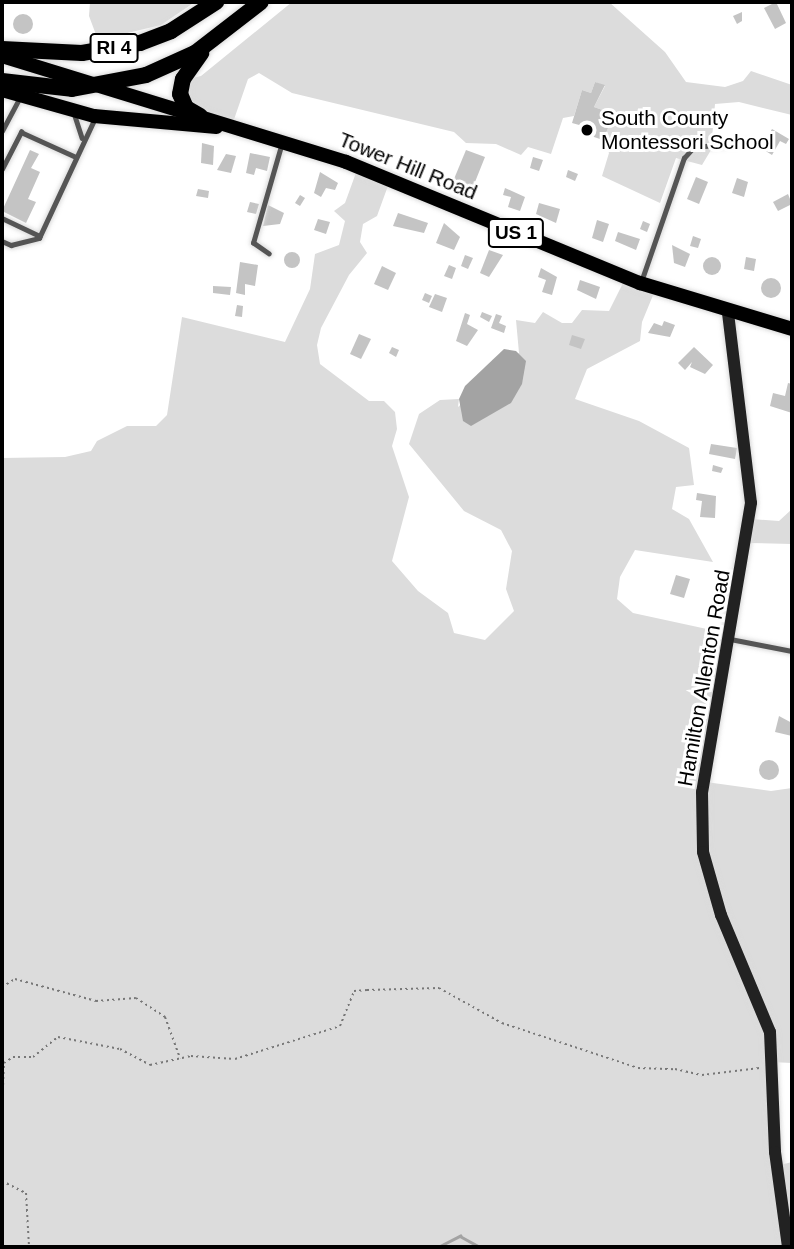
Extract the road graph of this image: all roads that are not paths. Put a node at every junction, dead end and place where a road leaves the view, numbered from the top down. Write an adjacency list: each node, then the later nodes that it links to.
1 (216, 2): 4 (highway, RI 4)
2 (261, 2): 3 (highway, RI 4)
3 (210, 43): 7 (highway, RI 4); 12 (highway)
4 (2, 47)
5 (2, 56): 7 (main road, Tower Hill Road / US 1)
6 (2, 81): 7 (highway, RI 4)
7 (96, 86): 12 (main road, Tower Hill Road / US 1)
8 (2, 90): 9 (main road, Tower Hill Road / US 1)
9 (21, 96): 10 (main road, Tower Hill Road / US 1); 14 (lane)
10 (74, 111): 11 (main road, Tower Hill Road / US 1); 15 (lane)
11 (97, 116): 13 (main road, Tower Hill Road / US 1); 15 (lane)
12 (200, 116): 13 (main road, Tower Hill Road / US 1)
13 (243, 130): 16 (main road, Tower Hill Road / US 1)
14 (2, 131)
15 (83, 138): 18 (lane)
16 (282, 142): 23 (lane); 24 (main road, Tower Hill Road / US 1)
17 (748, 142): 24 (lane)
18 (76, 157): 19 (lane); 21 (lane)
19 (2, 169)
20 (2, 218): 21 (lane)
21 (40, 236): 22 (lane)
22 (2, 241)
23 (269, 254)
24 (640, 284): 25 (main road, Tower Hill Road / US 1)
25 (728, 313): 26 (main road, Tower Hill Road / US 1); 27 (street, Hamilton Allenton Road)
26 (792, 329)
27 (730, 638): 28 (lane); 29 (street, Hamilton Allenton Road)
28 (792, 651)
29 (788, 1247)

